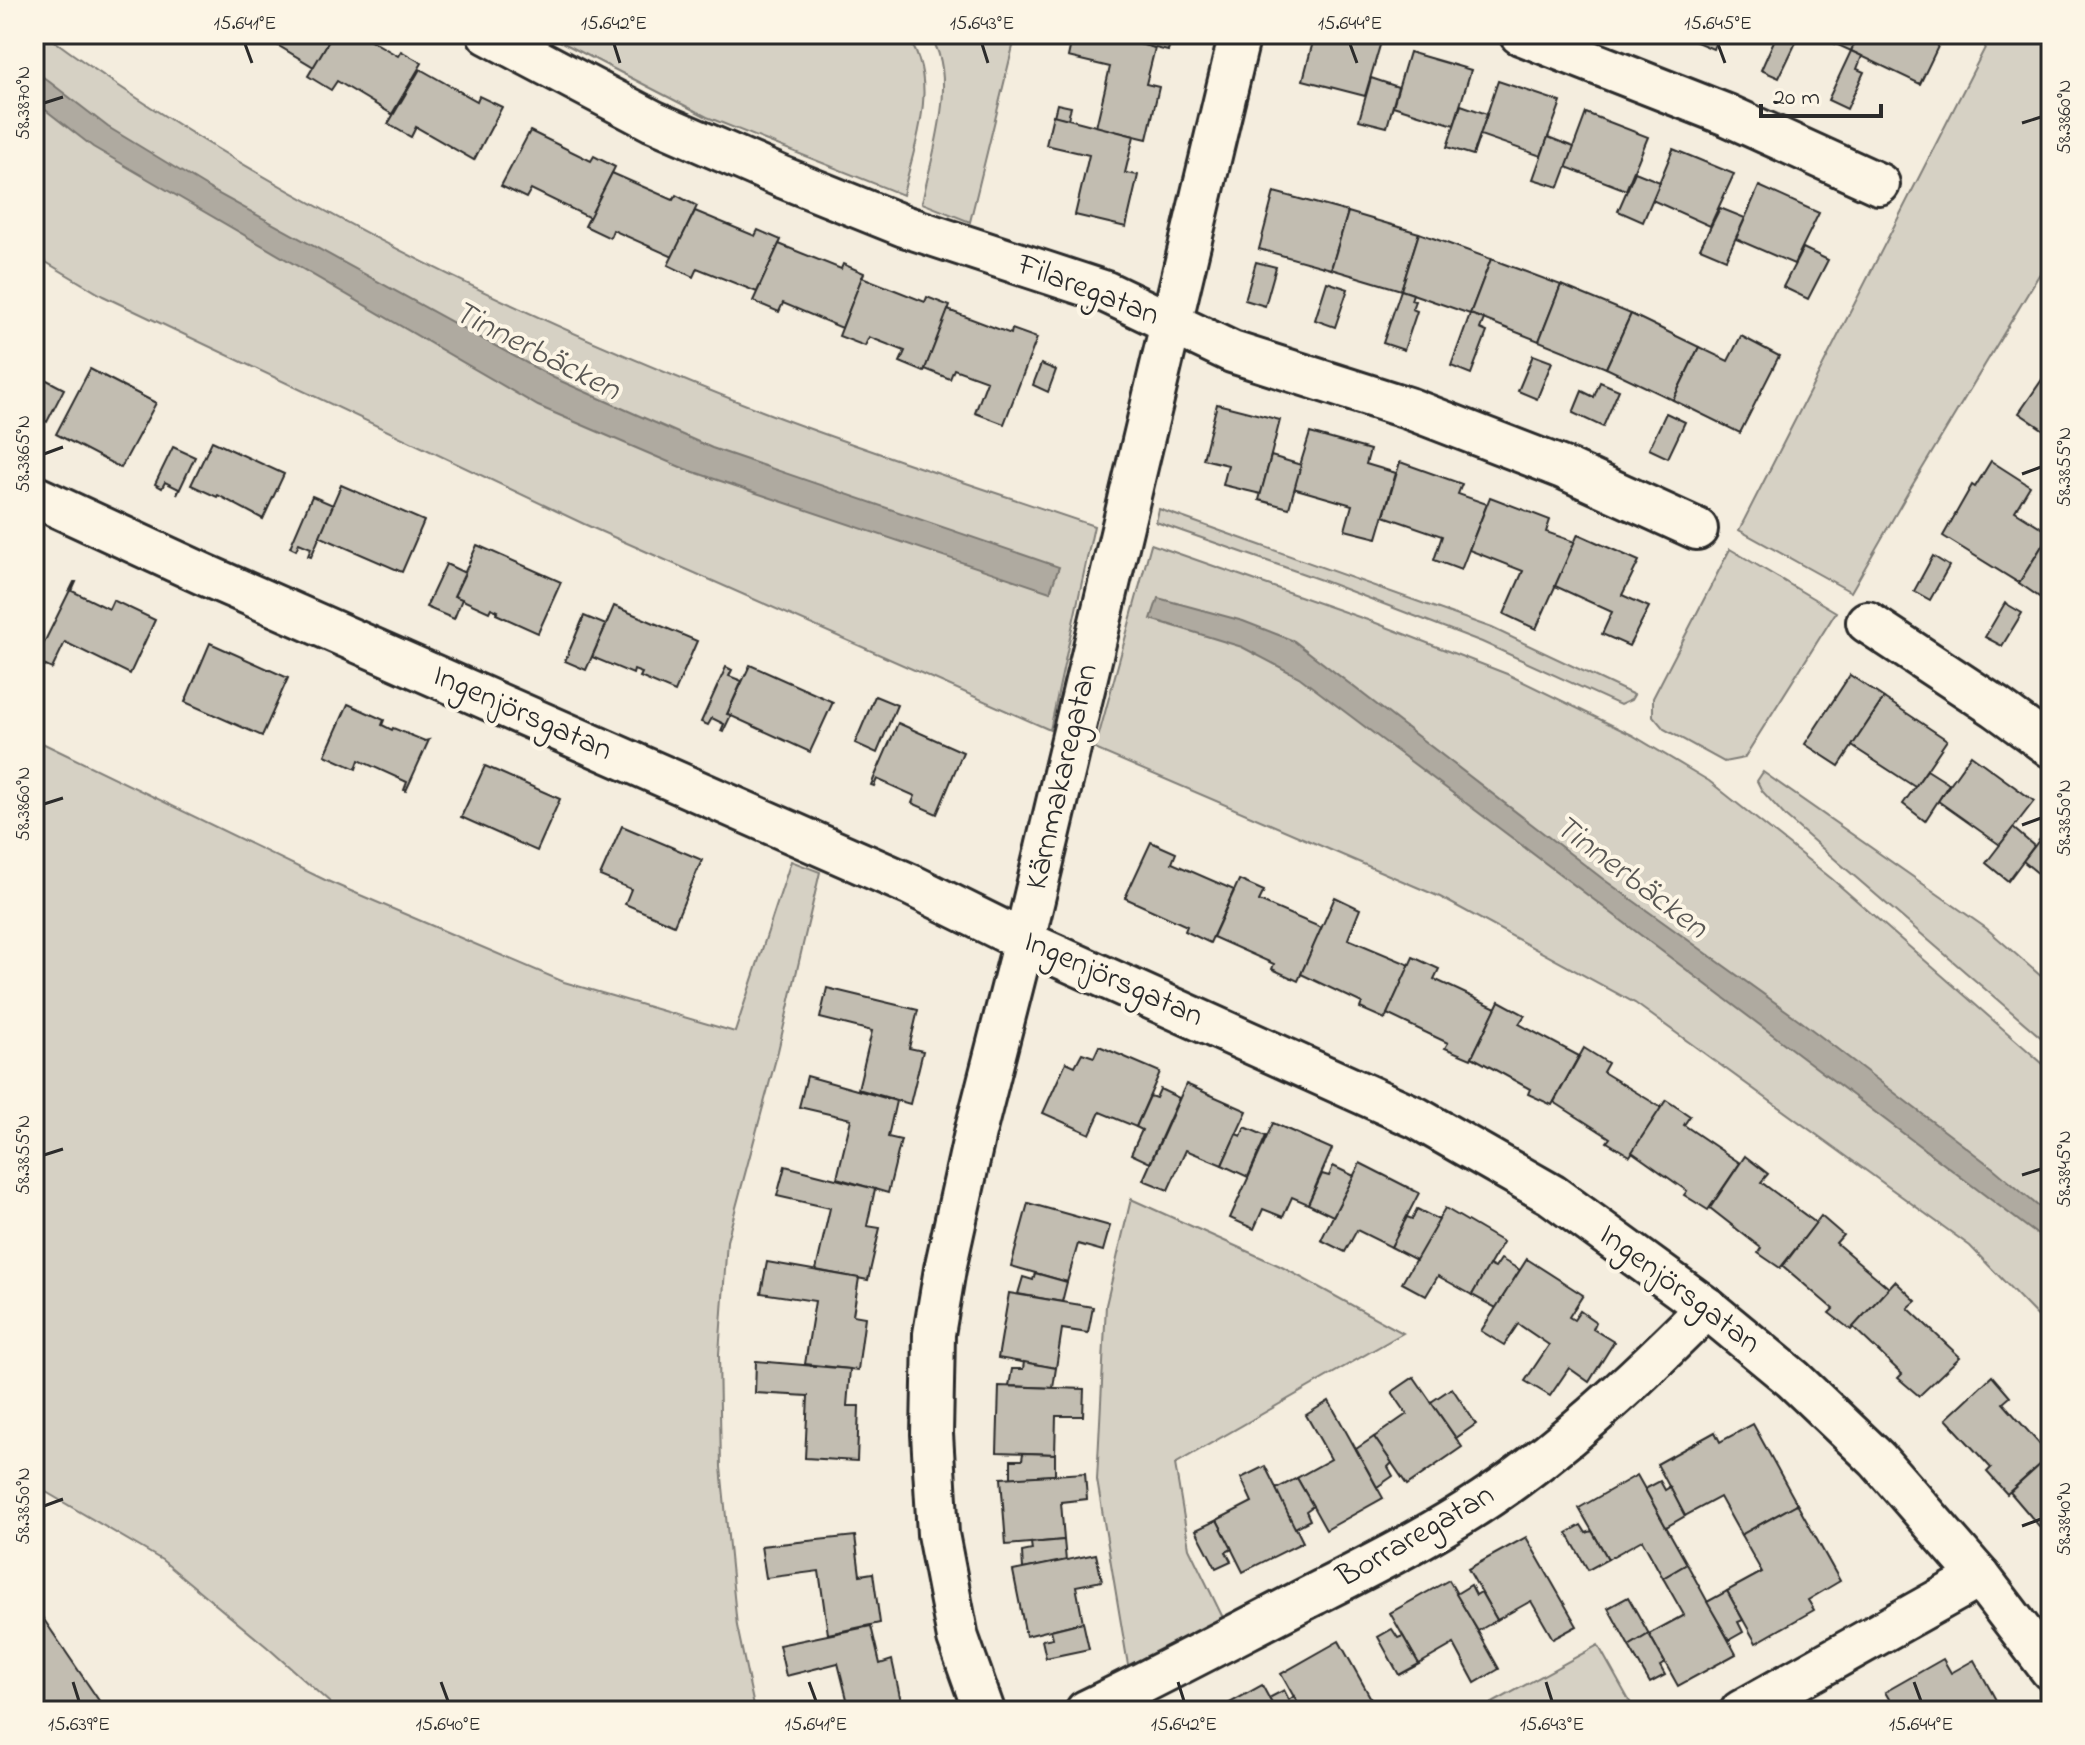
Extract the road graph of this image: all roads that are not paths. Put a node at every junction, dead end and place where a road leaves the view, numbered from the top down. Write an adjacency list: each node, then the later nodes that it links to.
1 (488, 34): 5 (street, Filaregatan)
2 (1240, 34): 5 (street, Kärnmakaregatan)
3 (1520, 34): 4 (street)
4 (1879, 184)
5 (1171, 323): 7 (street, Filaregatan); 10 (street, Kärnmakaregatan)
6 (34, 496): 10 (street, Ingenjörsgatan)
7 (1697, 529)
8 (1867, 622): 9 (street)
9 (2051, 747)
10 (1024, 941): 11 (street, Ingenjörsgatan); 14 (street, Kärnmakaregatan)
11 (1707, 1308): 12 (street, Ingenjörsgatan); 15 (street, Borraregatan)
12 (1980, 1577): 13 (street, Ingenjörsgatan); 16 (street)
13 (2051, 1670)
14 (984, 1711)
15 (1086, 1711)
16 (1741, 1711)

